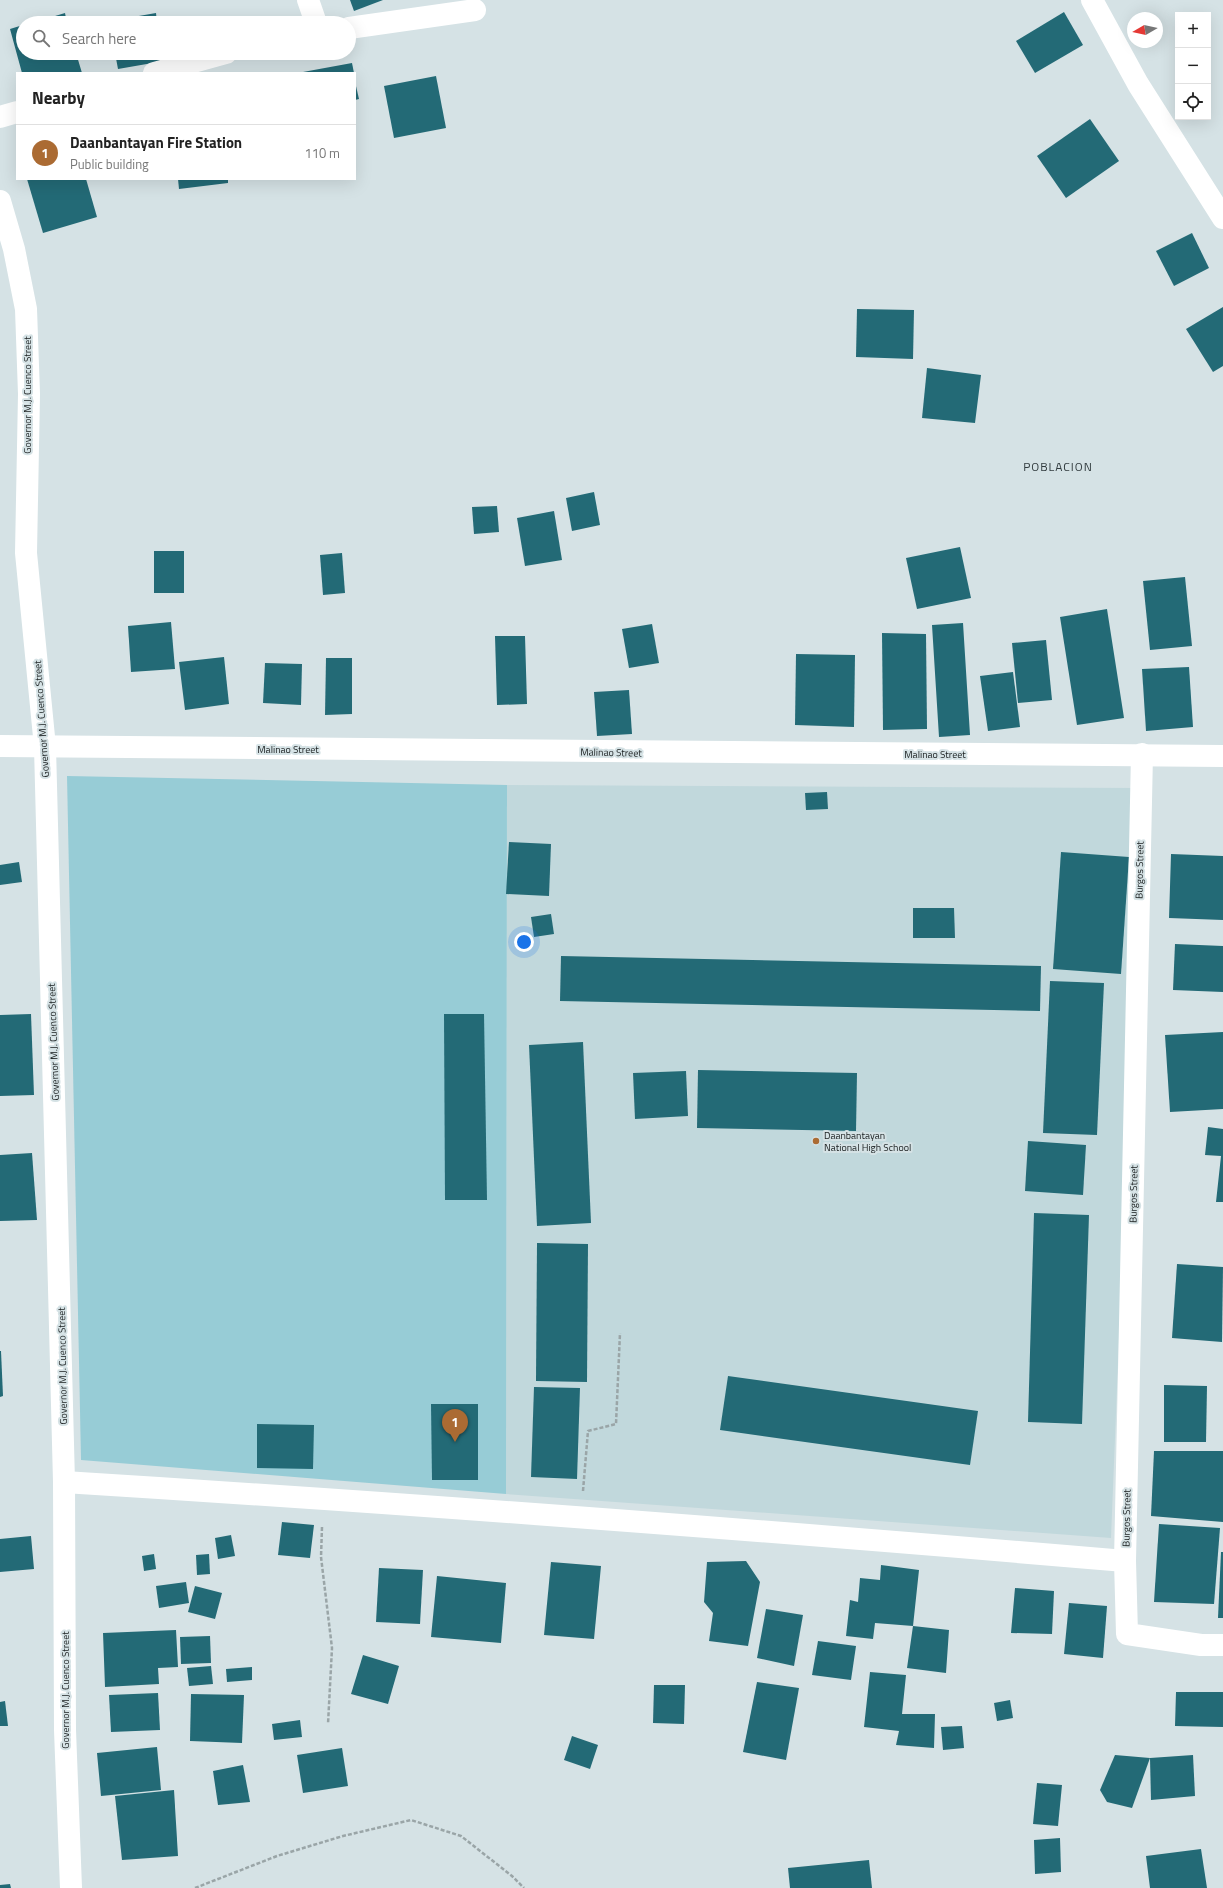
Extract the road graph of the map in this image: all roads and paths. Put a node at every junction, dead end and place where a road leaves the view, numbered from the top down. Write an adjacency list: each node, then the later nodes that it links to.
1 (308, 0): 4 (street)
2 (1092, 0): 11 (street)
3 (476, 10): 5 (street)
4 (314, 16)
5 (356, 27)
6 (201, 60): 7 (street)
7 (158, 72)
8 (16, 112): 9 (street)
9 (0, 117)
10 (0, 201): 13 (street, Governor M.J. Cuenco Street)
11 (1223, 218)
12 (0, 746): 13 (street, Malinao Street)
13 (45, 747): 14 (street, Malinao Street); 17 (street, Governor M.J. Cuenco Street)
14 (1142, 754): 15 (street, Malinao Street); 20 (street, Burgos Street)
15 (1223, 756)
16 (620, 1333): 19 (path)
17 (64, 1482): 18 (street); 23 (street, Governor M.J. Cuenco Street)
18 (322, 1498): 19 (street); 22 (path)
19 (581, 1517): 20 (street)
20 (1125, 1561): 21 (street, Burgos Street)
21 (1223, 1645)
22 (328, 1724)
23 (71, 1888)
24 (195, 1888): 25 (path)
25 (524, 1888)

